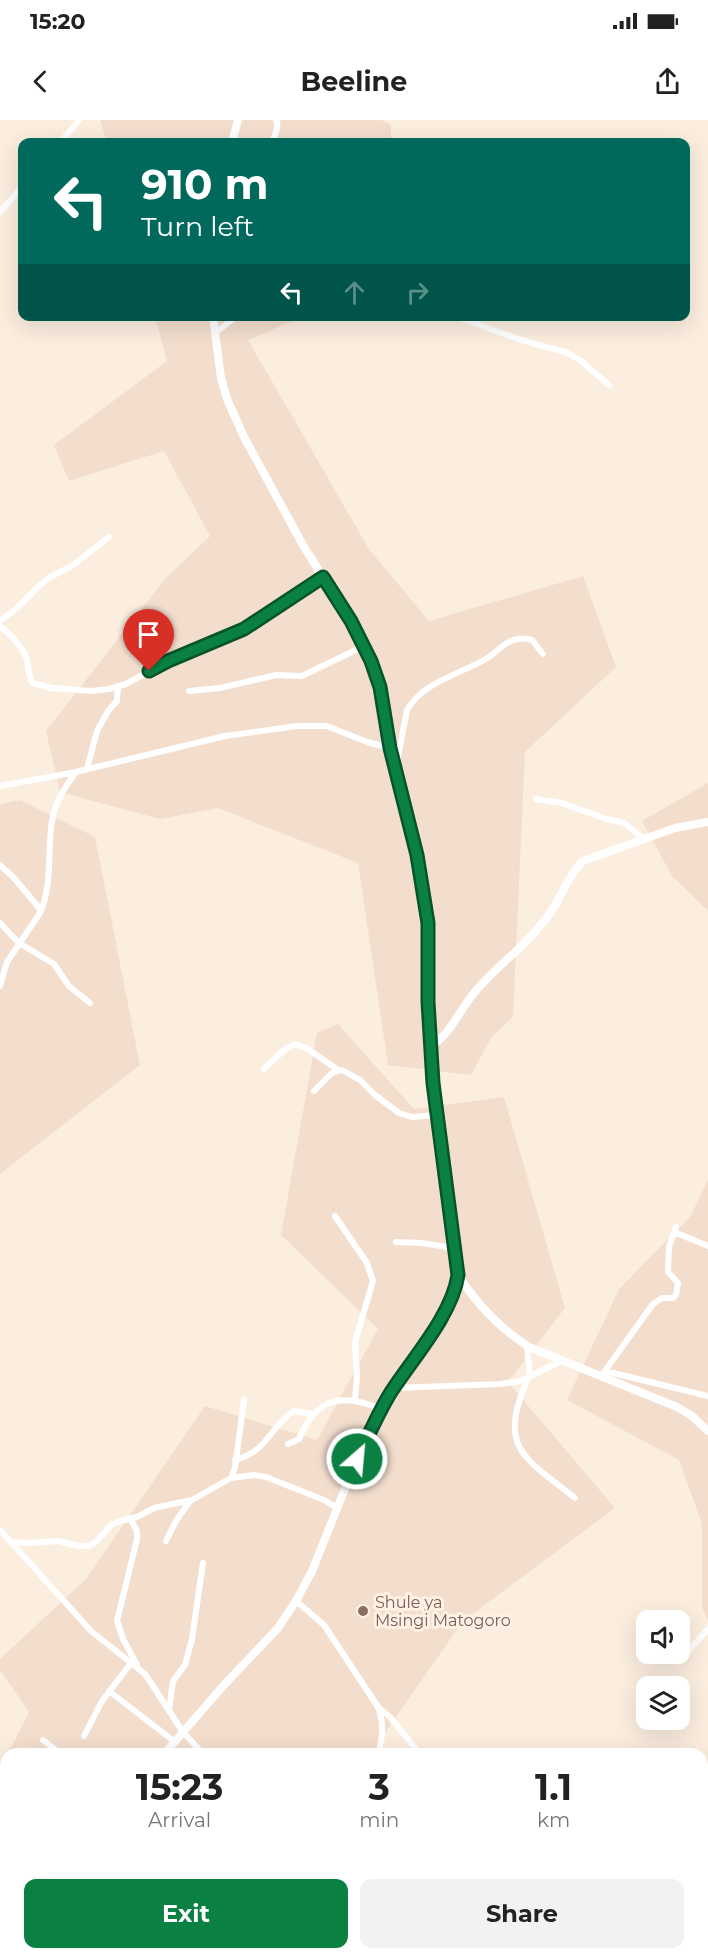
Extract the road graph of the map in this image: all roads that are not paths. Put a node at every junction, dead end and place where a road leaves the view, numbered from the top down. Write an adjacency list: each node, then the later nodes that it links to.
1 (79, 120): 4 (street)
2 (238, 120): 5 (street)
3 (276, 120): 6 (street)
4 (64, 138)
5 (233, 138)
6 (274, 138)
7 (18, 192): 8 (street)
8 (0, 212)
9 (214, 321): 12 (street)
10 (231, 321): 12 (street)
11 (469, 321): 13 (street)
12 (215, 333): 15 (street)
13 (609, 386)
14 (109, 537): 16 (street)
15 (323, 577): 18 (street); 20 (street)
16 (0, 621)
17 (0, 626): 20 (street)
18 (364, 646): 21 (street); 22 (street)
19 (543, 654): 23 (street)
20 (118, 686): 24 (street)
21 (189, 691)
22 (390, 748): 23 (street); 24 (street)
23 (395, 768): 36 (street)
24 (87, 769): 25 (street)
25 (76, 771): 26 (street); 31 (street)
26 (0, 786)
27 (536, 799): 29 (street)
28 (708, 822): 29 (street)
29 (644, 839): 36 (street)
30 (0, 865): 31 (street)
31 (42, 910): 33 (street)
32 (0, 922): 33 (street)
33 (19, 943): 34 (street); 35 (street)
34 (0, 986)
35 (90, 1003)
36 (430, 1047): 40 (street)
37 (264, 1069): 38 (street)
38 (338, 1070): 39 (street); 40 (street)
39 (314, 1091)
40 (436, 1115): 44 (street)
41 (335, 1216): 53 (street)
42 (396, 1242): 44 (street)
43 (708, 1246): 48 (street)
44 (454, 1248): 45 (street)
45 (458, 1275): 46 (street); 50 (street)
46 (526, 1346): 47 (street); 49 (street)
47 (562, 1361): 48 (street); 49 (street)
48 (604, 1373): 51 (street); 56 (street)
49 (529, 1378): 50 (street); 60 (street)
50 (394, 1388): 54 (street)
51 (708, 1396)
52 (244, 1400): 58 (street)
53 (355, 1400): 54 (street); 55 (street)
54 (382, 1409): 62 (street)
55 (313, 1414): 57 (street); 58 (street)
56 (708, 1431)
57 (288, 1444)
58 (235, 1460): 59 (street)
59 (231, 1478): 61 (street); 62 (street)
60 (575, 1498)
61 (190, 1501): 63 (street); 65 (street)
62 (337, 1508): 68 (street)
63 (130, 1518): 66 (street); 72 (street)
64 (1, 1531): 66 (street)
65 (166, 1541)
66 (11, 1542): 71 (street)
67 (203, 1563): 75 (street)
68 (296, 1601): 74 (street); 76 (street)
69 (708, 1629): 70 (street)
70 (690, 1649)
71 (131, 1663): 72 (street); 73 (street)
72 (138, 1668): 75 (street)
73 (109, 1691): 77 (street); 79 (street)
74 (378, 1707): 83 (street); 84 (street)
75 (169, 1710): 76 (street)
76 (183, 1732): 79 (street); 82 (street)
77 (84, 1736)
78 (43, 1740): 80 (street)
79 (175, 1742): 81 (street)
80 (53, 1748)
81 (170, 1748)
82 (198, 1748)
83 (379, 1748)
84 (415, 1748)

